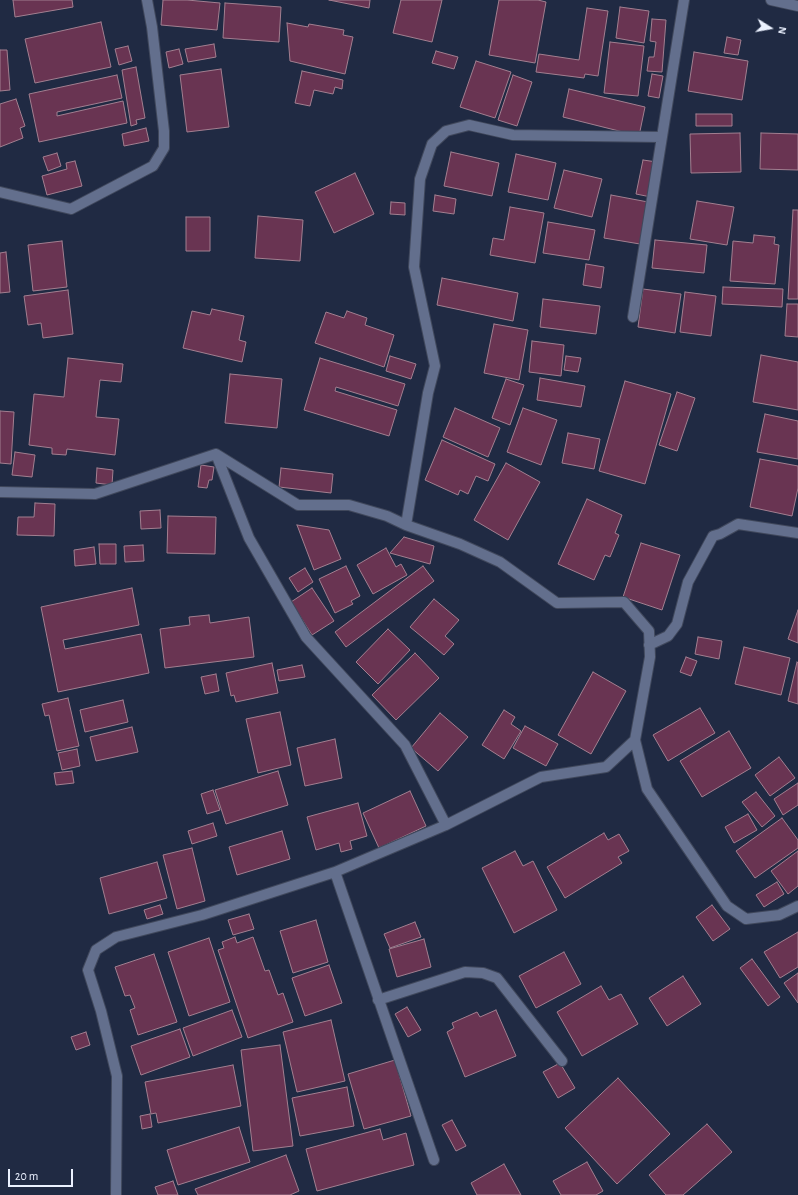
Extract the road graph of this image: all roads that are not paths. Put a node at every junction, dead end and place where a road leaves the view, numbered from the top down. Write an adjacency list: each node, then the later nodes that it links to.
1 (147, 0): 6 (street)
2 (684, 0): 5 (street)
3 (771, 0): 4 (street)
4 (798, 6)
5 (662, 137): 7 (street); 10 (street)
6 (0, 192)
7 (633, 317)
8 (216, 454): 9 (street); 10 (street); 14 (street)
9 (0, 492)
10 (406, 525): 12 (street)
11 (798, 533): 12 (street)
12 (649, 645): 13 (street)
13 (635, 740): 14 (street); 16 (street)
14 (446, 825): 15 (street)
15 (334, 872): 17 (street); 20 (street)
16 (798, 906)
17 (378, 1000): 18 (street); 19 (street)
18 (562, 1060)
19 (434, 1160)
20 (116, 1195)

